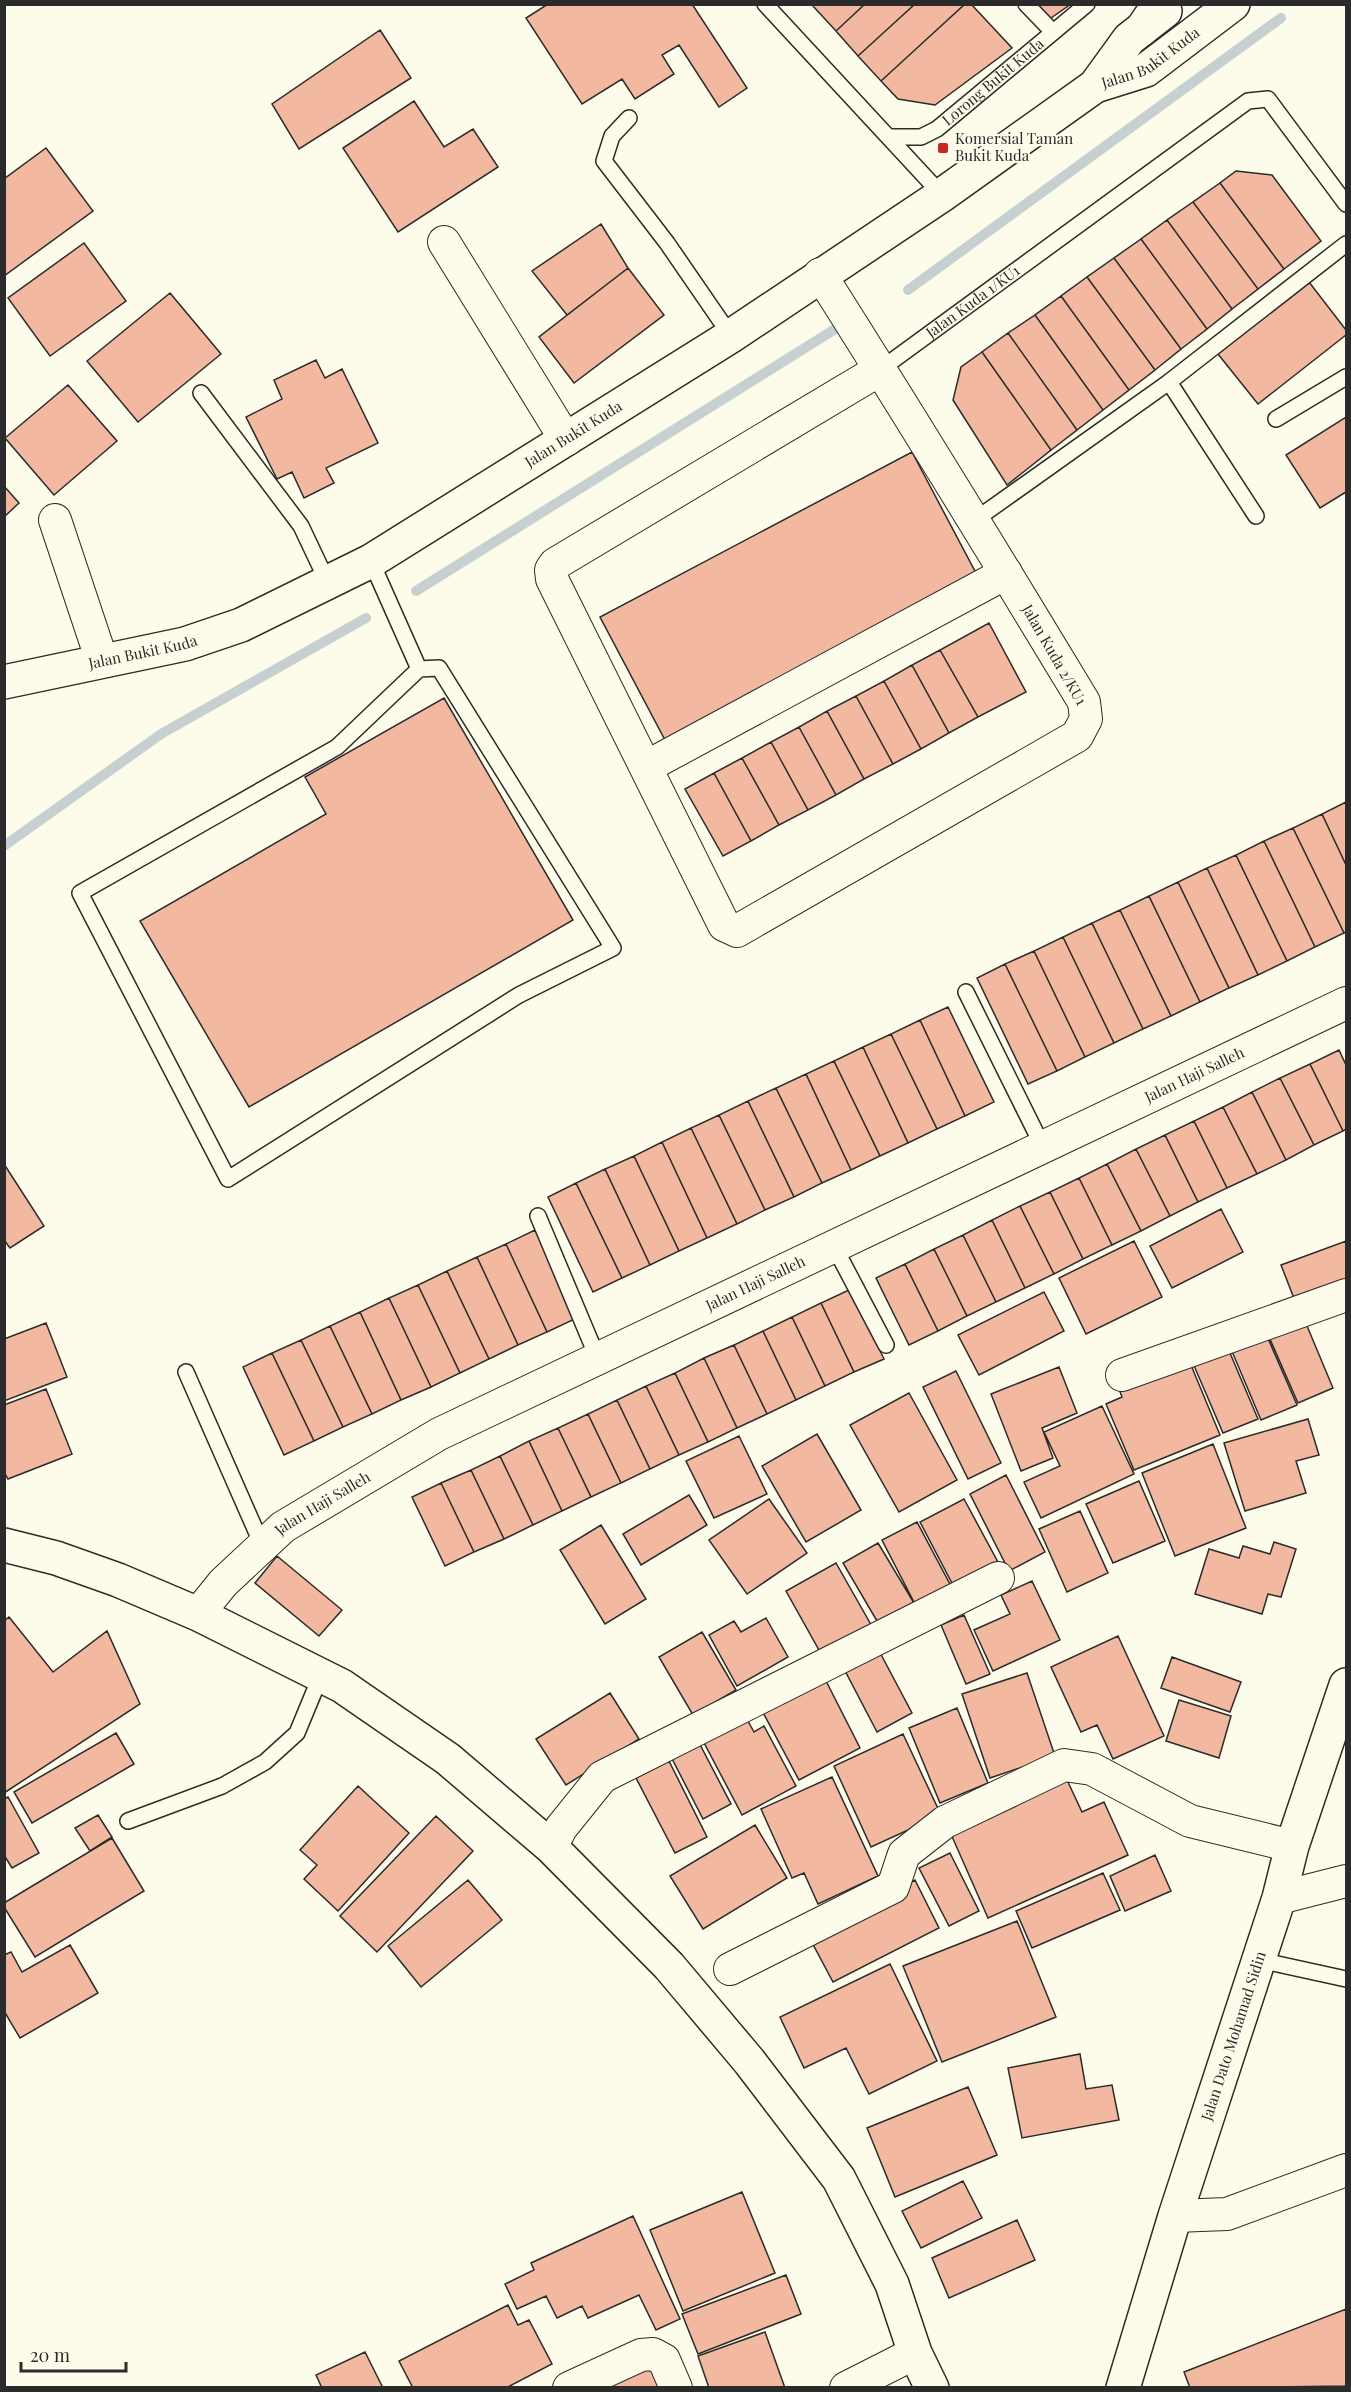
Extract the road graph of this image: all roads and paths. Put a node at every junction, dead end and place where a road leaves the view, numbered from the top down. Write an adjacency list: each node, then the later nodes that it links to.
1 (765, 4): 10 (lane)
2 (1026, 4): 7 (lane)
3 (1087, 4): 7 (lane, Lorong Bukit Kuda)
4 (1173, 4): 6 (street, Jalan Bukit Kuda)
5 (1233, 4): 8 (street, Jalan Bukit Kuda)
6 (1150, 17): 8 (street, Jalan Bukit Kuda)
7 (1053, 32): 10 (lane, Lorong Bukit Kuda)
8 (1095, 86): 11 (street, Jalan Bukit Kuda)
9 (629, 118): 16 (lane)
10 (890, 137): 11 (lane)
11 (942, 195): 15 (street, Jalan Bukit Kuda)
12 (1347, 204): 17 (lane, Jalan Kuda 1/KU1)
13 (444, 242): 22 (street)
14 (1347, 244): 19 (lane)
15 (820, 274): 16 (street, Jalan Bukit Kuda); 17 (street, Jalan Kuda 2/KU1)
16 (731, 336): 22 (street, Jalan Bukit Kuda)
17 (880, 369): 25 (street, Jalan Kuda 2/KU1); 32 (street, Jalan Kuda 1/KU1)
18 (1347, 377): 21 (lane)
19 (1169, 382): 23 (lane); 25 (lane)
20 (201, 393): 28 (lane)
21 (1276, 419)
22 (566, 440): 26 (street, Jalan Bukit Kuda)
23 (1256, 516)
24 (55, 520): 29 (street)
25 (975, 520): 27 (street, Jalan Kuda 2/KU1)
26 (371, 561): 28 (street, Jalan Bukit Kuda); 30 (lane)
27 (1006, 573): 32 (street); 32 (street, Jalan Kuda 2/KU1)
28 (327, 581): 29 (street, Jalan Bukit Kuda)
29 (102, 661): 31 (street, Jalan Bukit Kuda)
30 (419, 669): 30 (lane)
31 (4, 682)
32 (646, 767)
33 (966, 992): 35 (lane)
34 (1347, 1003): 35 (street, Jalan Haji Salleh)
35 (1043, 1147): 37 (street, Jalan Haji Salleh)
36 (538, 1216): 40 (lane)
37 (834, 1246): 39 (lane); 40 (street, Jalan Haji Salleh)
38 (1347, 1295): 42 (street)
39 (886, 1345)
40 (598, 1359): 44 (street, Jalan Haji Salleh)
41 (186, 1372): 44 (lane)
42 (1122, 1375)
43 (4, 1545): 46 (street)
44 (263, 1547): 46 (street, Jalan Haji Salleh)
45 (998, 1578): 51 (street)
46 (198, 1614): 47 (street)
47 (321, 1675): 49 (lane); 51 (street)
48 (1347, 1685): 50 (street, Jalan Dato Mohamad Sidin)
49 (128, 1821)
50 (1292, 1846): 53 (street, Jalan Dato Mohamad Sidin); 55 (street)
51 (551, 1847): 59 (street)
52 (1347, 1881): 53 (street)
53 (1279, 1898): 54 (street, Jalan Dato Mohamad Sidin)
54 (1259, 1960): 56 (lane); 58 (street, Jalan Dato Mohamad Sidin)
55 (730, 1969)
56 (1347, 1979)
57 (1347, 2170): 58 (street)
58 (1175, 2216): 64 (street, Jalan Dato Mohamad Sidin)
59 (915, 2353): 62 (street); 63 (street)
60 (569, 2388): 61 (street)
61 (676, 2388)
62 (846, 2388)
63 (932, 2388)
64 (1123, 2388)

